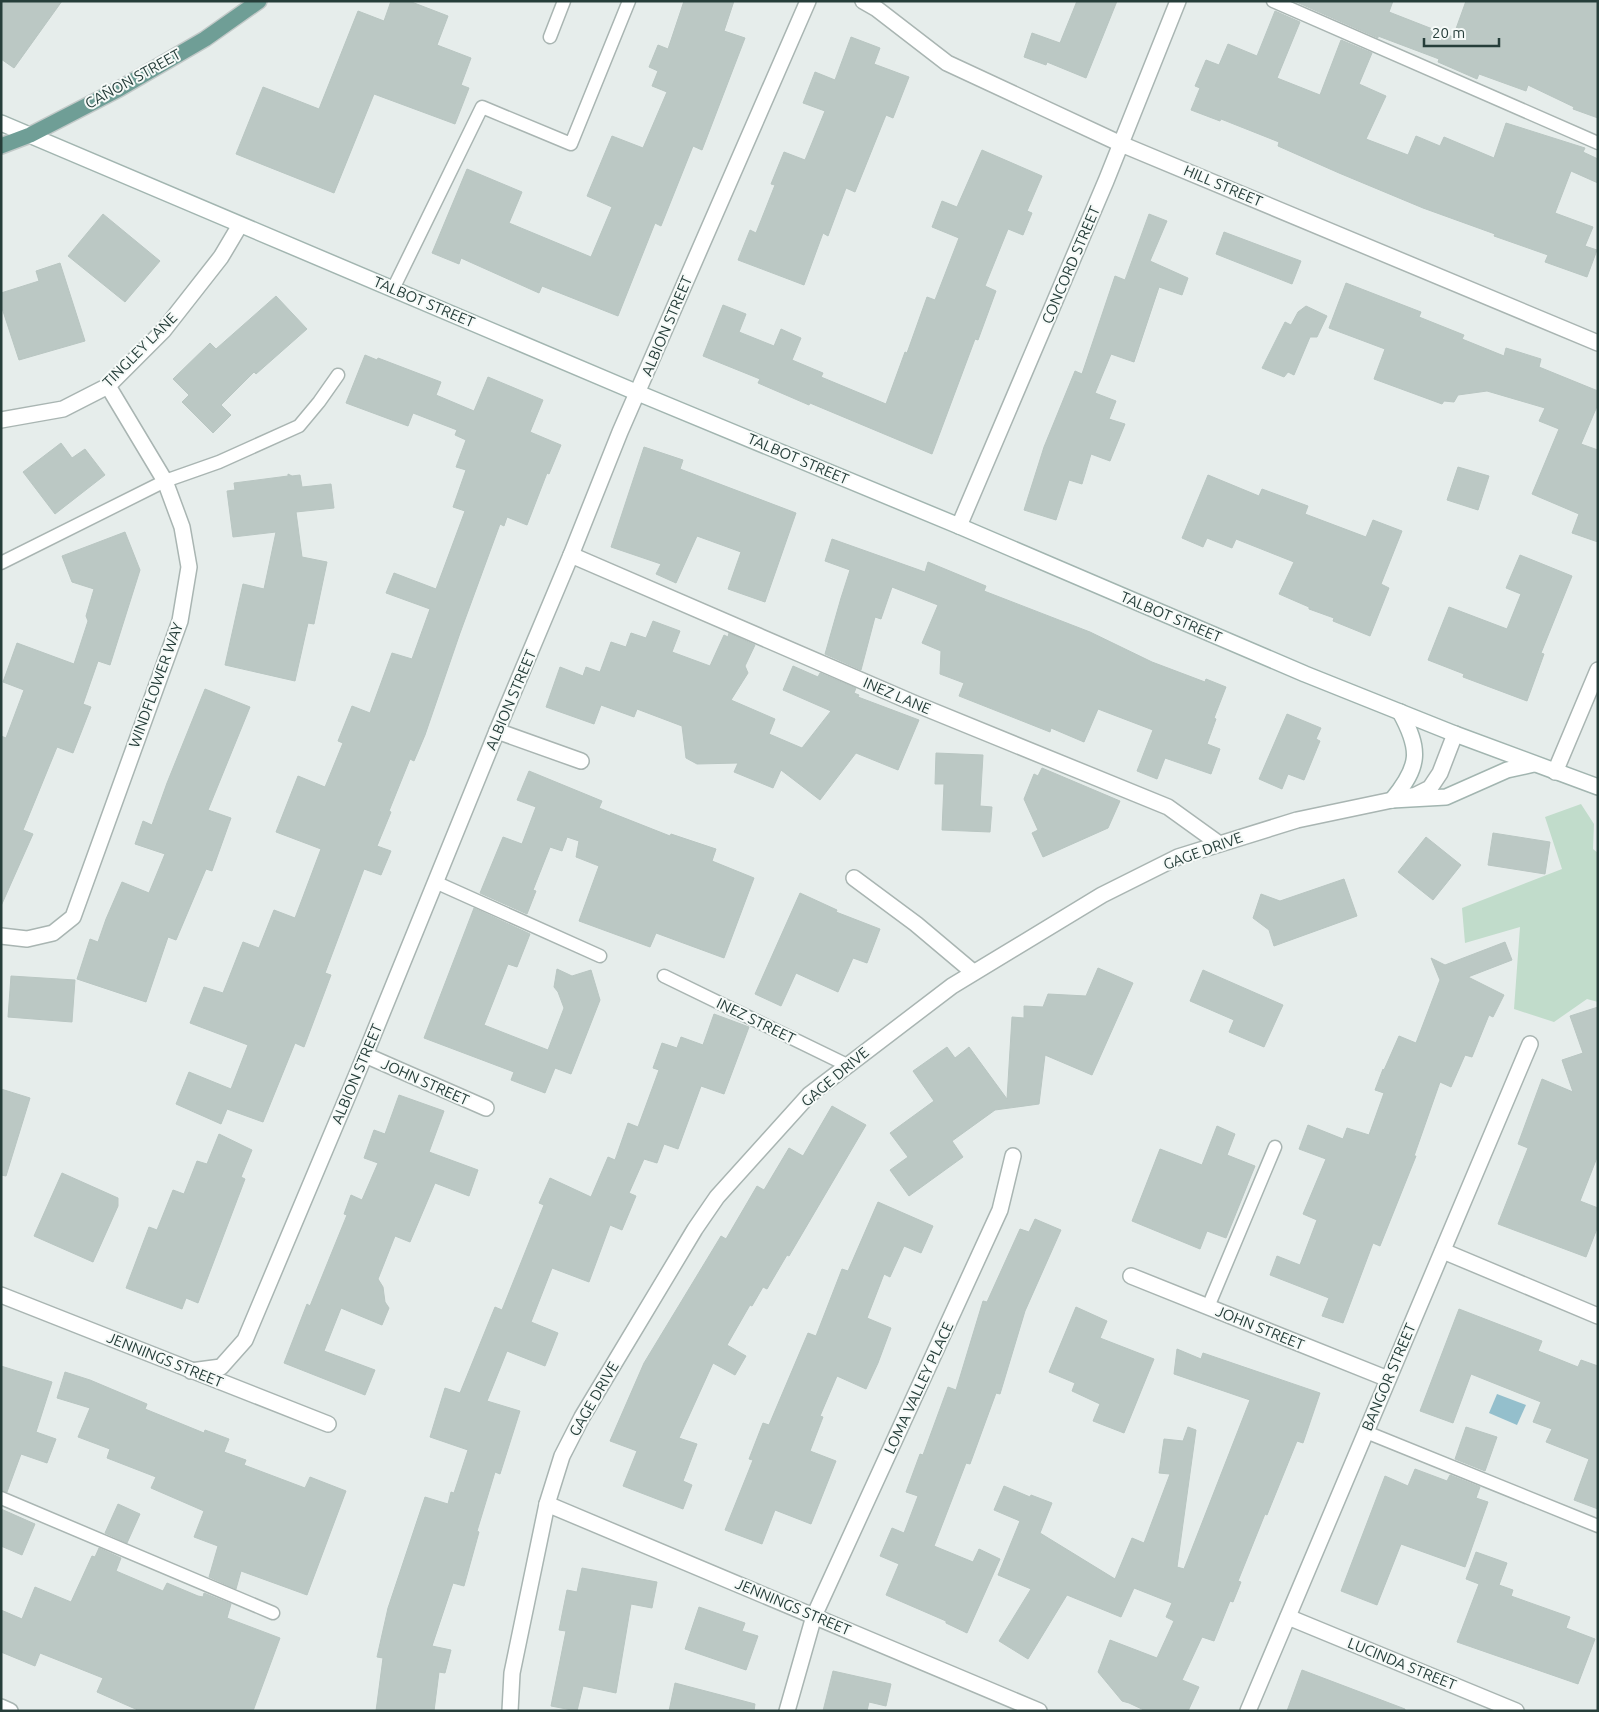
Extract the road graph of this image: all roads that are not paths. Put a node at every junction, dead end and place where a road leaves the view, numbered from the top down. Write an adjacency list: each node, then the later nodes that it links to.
1 (259, 1): 10 (main road, CAÑON STREET)
2 (564, 1): 8 (lane)
3 (629, 1): 15 (lane)
4 (808, 1): 19 (street, ALBION STREET)
5 (864, 1): 12 (street, HILL STREET)
6 (1178, 1): 12 (street, CONCORD STREET)
7 (1273, 1): 11 (lane)
8 (550, 37)
9 (1, 123): 10 (street, TALBOT STREET)
10 (30, 135): 13 (main road, CAÑON STREET); 14 (street, TALBOT STREET)
11 (1598, 143)
12 (1121, 144): 16 (street, HILL STREET); 22 (street, CONCORD STREET)
13 (1, 146)
14 (240, 225): 15 (street, TALBOT STREET); 18 (street, TINGLEY LANE)
15 (393, 289): 19 (street, TALBOT STREET)
16 (1598, 343)
17 (338, 375): 21 (lane)
18 (108, 386): 20 (street, TINGLEY LANE); 21 (street, WINDFLOWER WAY)
19 (638, 393): 22 (street, TALBOT STREET); 23 (street, ALBION STREET)
20 (1, 420)
21 (165, 481): 24 (lane); 37 (street, WINDFLOWER WAY)
22 (959, 526): 26 (street, TALBOT STREET)
23 (571, 555): 27 (street, ALBION STREET); 34 (street, INEZ LANE)
24 (1, 563)
25 (1598, 670): 31 (street)
26 (1400, 712): 28 (street, TALBOT STREET); 33 (street)
27 (497, 731): 29 (street); 36 (street, ALBION STREET)
28 (1455, 734): 30 (street, TALBOT STREET); 33 (street, GAGE DRIVE)
29 (582, 761)
30 (1534, 764): 31 (street, TALBOT STREET); 33 (street)
31 (1555, 772): 32 (street, TALBOT STREET)
32 (1598, 787)
33 (1392, 800): 34 (street, GAGE DRIVE)
34 (1218, 843): 39 (street, GAGE DRIVE)
35 (854, 878): 39 (street)
36 (435, 882): 38 (lane); 42 (street, ALBION STREET)
37 (2, 937)
38 (600, 956)
39 (973, 972): 43 (street, GAGE DRIVE)
40 (664, 976): 43 (lane, INEZ STREET)
41 (1530, 1044): 47 (street, BANGOR STREET)
42 (365, 1055): 44 (street, JOHN STREET); 52 (street, ALBION STREET)
43 (847, 1065): 57 (street, GAGE DRIVE)
44 (486, 1108)
45 (1275, 1147): 50 (lane)
46 (1014, 1156): 60 (street, LOMA VALLEY PLACE)
47 (1443, 1251): 51 (street); 53 (street, BANGOR STREET)
48 (1131, 1276): 50 (street, JOHN STREET)
49 (1, 1295): 52 (street, JENNINGS STREET)
50 (1208, 1307): 53 (street, JOHN STREET)
51 (1598, 1316)
52 (191, 1371): 54 (street, JENNINGS STREET)
53 (1388, 1379): 55 (street, BANGOR STREET)
54 (328, 1424)
55 (1366, 1432): 58 (lane); 61 (street, BANGOR STREET)
56 (1, 1498): 59 (lane)
57 (547, 1504): 60 (street, JENNINGS STREET); 64 (street, GAGE DRIVE)
58 (1598, 1526)
59 (273, 1613)
60 (814, 1616): 65 (street, LOMA VALLEY PLACE); 66 (street, JENNINGS STREET)
61 (1288, 1617): 67 (street, BANGOR STREET); 68 (street, LUCINDA STREET)
62 (1, 1707): 63 (street)
63 (10, 1711)
64 (510, 1711)
65 (787, 1711)
66 (1039, 1711)
67 (1248, 1711)
68 (1516, 1711)

